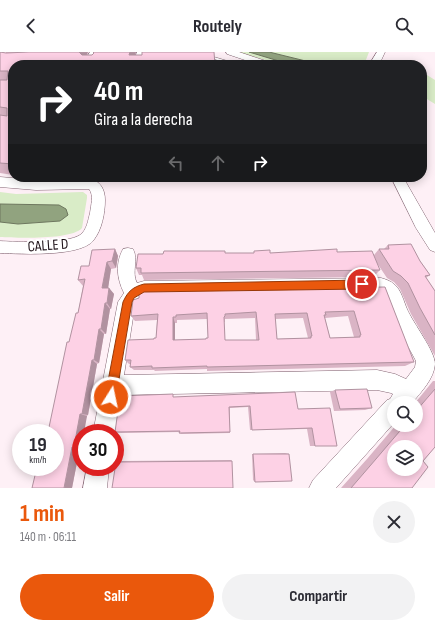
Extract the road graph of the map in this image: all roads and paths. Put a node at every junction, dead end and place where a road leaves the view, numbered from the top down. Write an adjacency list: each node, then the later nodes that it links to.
1 (230, 52): 4 (street)
2 (199, 58): 3 (lane)
3 (221, 60)
4 (254, 60)
5 (0, 182): 6 (street)
6 (62, 182)
7 (78, 182): 10 (street, CALLE D)
8 (400, 182): 9 (street)
9 (435, 246)
10 (0, 247)
11 (128, 254): 12 (street)
12 (134, 292): 13 (street); 15 (street)
13 (113, 385): 14 (street); 17 (street)
14 (399, 396)
15 (404, 396)
16 (387, 415): 20 (street)
17 (106, 424)
18 (97, 476): 19 (street)
19 (95, 488)
20 (321, 488)

